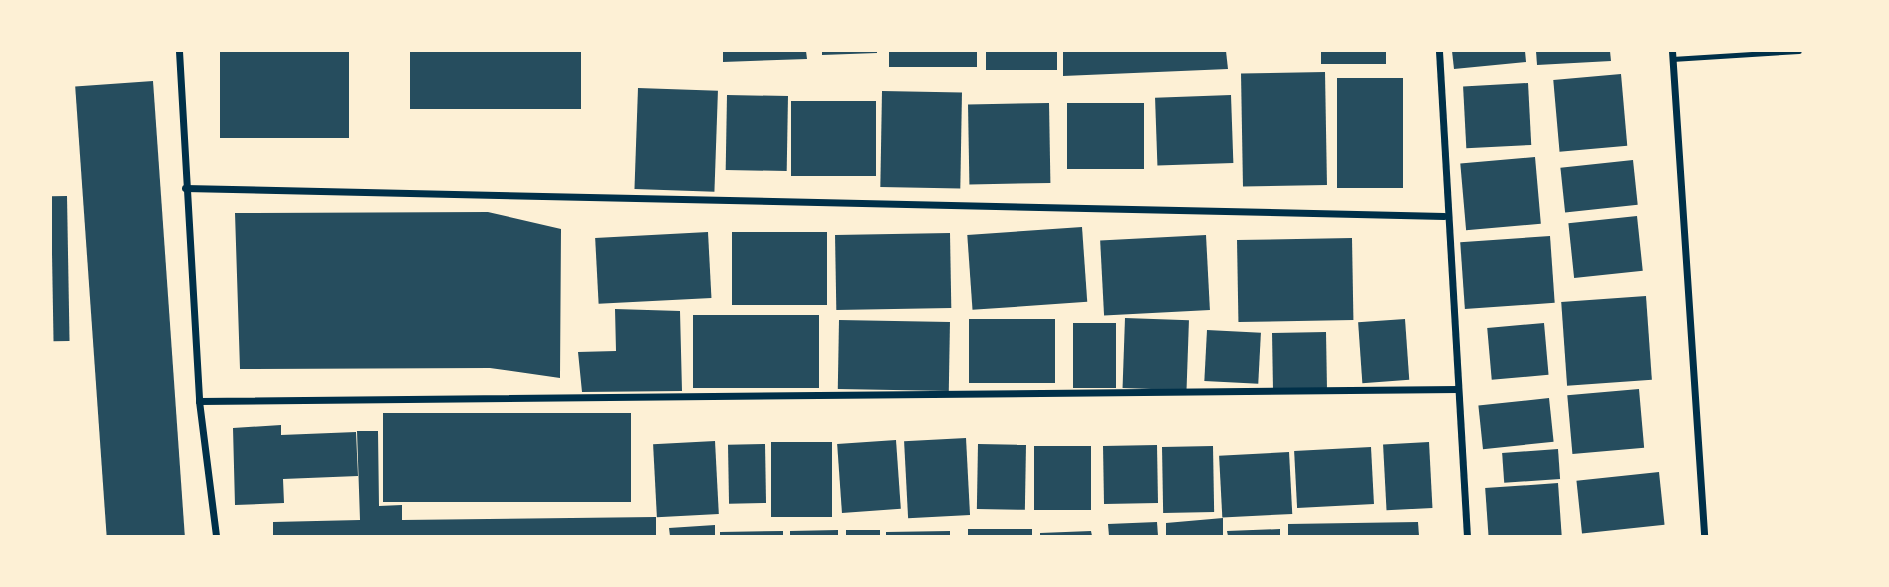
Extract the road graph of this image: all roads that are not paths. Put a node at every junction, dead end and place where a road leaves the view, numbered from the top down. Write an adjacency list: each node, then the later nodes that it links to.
1 (179, 51): 5 (street)
2 (1439, 51): 6 (street)
3 (1800, 51): 4 (lane)
4 (1672, 55): 11 (street)
5 (186, 188): 6 (street); 8 (street)
6 (1444, 216): 7 (street)
7 (1458, 389): 8 (street); 10 (street)
8 (199, 401): 9 (street)
9 (216, 536)
10 (1467, 536)
11 (1704, 536)

